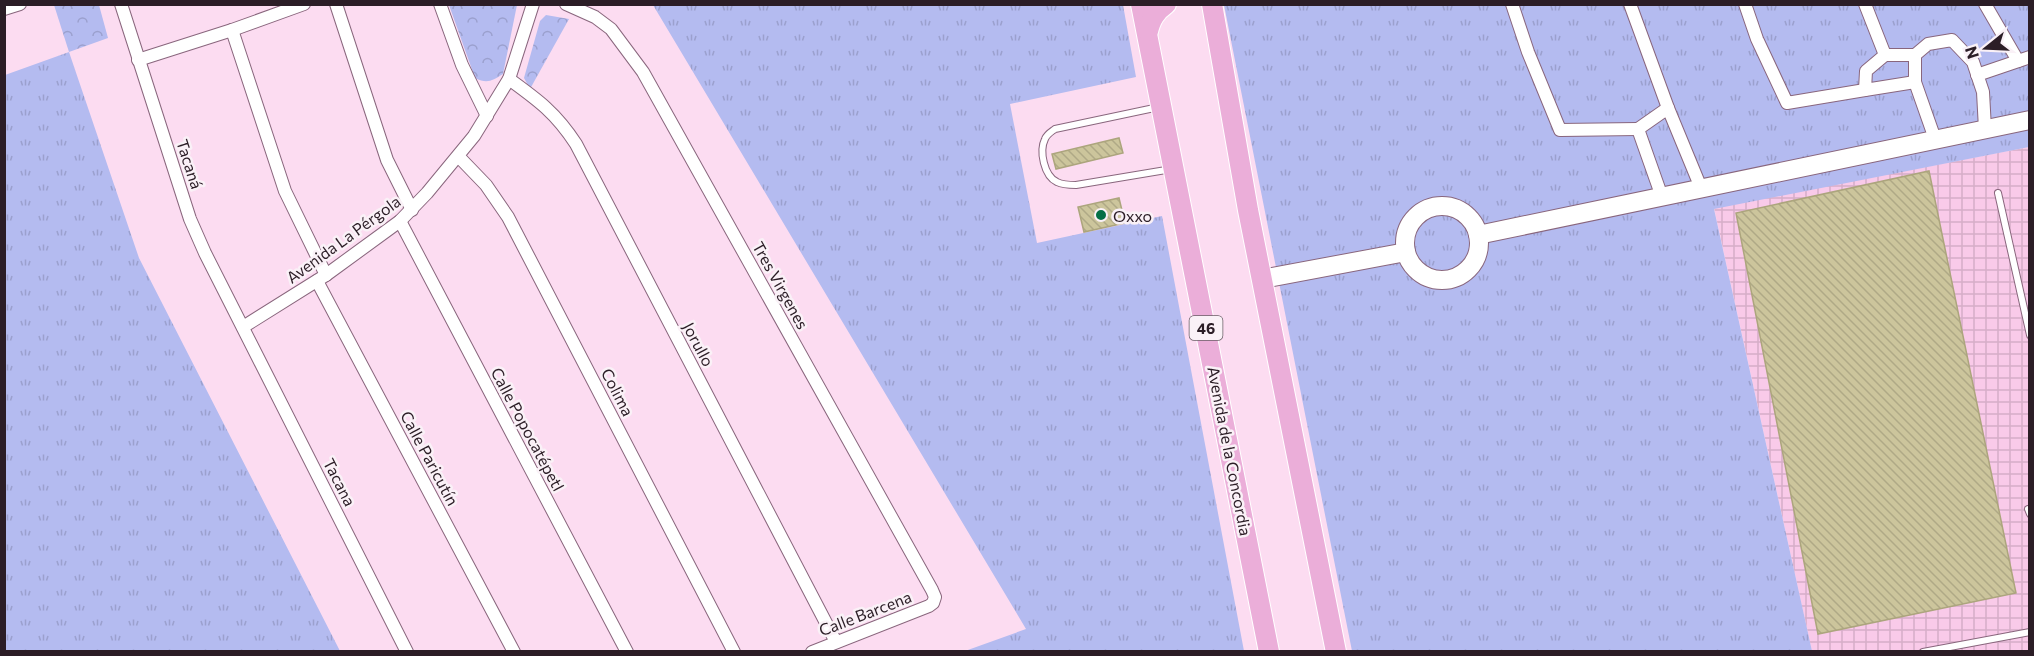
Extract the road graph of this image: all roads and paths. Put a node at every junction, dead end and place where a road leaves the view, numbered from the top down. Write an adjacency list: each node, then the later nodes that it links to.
1 (20, 4): 17 (street)
2 (121, 4): 24 (street, Tacaná)
3 (304, 4): 19 (street)
4 (336, 4): 41 (street)
5 (440, 4): 31 (street)
6 (566, 4): 49 (street, Tres Virgenes)
7 (1141, 4): 20 (main road, Avenida de la Concordia / 46)
8 (1166, 4): 20 (main road)
9 (1194, 4): 18 (main road)
10 (1212, 4): 18 (main road)
11 (1512, 4): 33 (street)
12 (1630, 4): 30 (street)
13 (1745, 4): 28 (street)
14 (1865, 4): 22 (street)
15 (1985, 4): 23 (street)
16 (532, 5): 26 (street, Avenida La Pérgola)
17 (4, 9)
18 (1216, 28): 46 (main road)
19 (232, 30): 24 (street); 45 (street, Calle Paricutín)
20 (1148, 31): 29 (main road, Avenida de la Concordia / 46)
21 (1915, 55): 22 (street); 25 (street); 27 (street)
22 (1885, 56): 28 (street)
23 (2024, 59): 25 (street)
24 (138, 60): 47 (street, Tacaná)
25 (1977, 75): 34 (street)
26 (509, 79): 31 (street, Avenida La Pérgola); 51 (street, Jorullo)
27 (1914, 82): 28 (street); 35 (street)
28 (1864, 90)
29 (1163, 107): 37 (main road, Avenida de la Concordia / 46); 37 (lane)
30 (1668, 108): 33 (street); 38 (street)
31 (487, 116): 36 (street, Avenida La Pérgola)
32 (2030, 120): 34 (street)
33 (1638, 129): 40 (street)
34 (1985, 129): 35 (street)
35 (1935, 139): 38 (street)
36 (459, 157): 41 (street, Avenida La Pérgola); 55 (street, Colima)
37 (1175, 169): 57 (main road, Avenida de la Concordia / 46)
38 (1701, 188): 40 (street)
39 (1998, 193): 48 (lane)
40 (1662, 197): 43 (street)
41 (412, 210): 42 (street, Avenida La Pérgola)
42 (400, 221): 45 (street, Avenida La Pérgola); 54 (street, Calle Popocatépetl)
43 (1478, 235): 44 (street); 44 (street)
44 (1406, 252): 46 (street)
45 (322, 278): 47 (street, Avenida La Pérgola); 53 (street, Calle Paricutín)
46 (1262, 279): 58 (main road)
47 (243, 327): 52 (street, Tacana)
48 (2030, 335)
49 (929, 606): 51 (street, Calle Barcena)
50 (2030, 632): 59 (lane)
51 (836, 642): 56 (street, Calle Barcena)
52 (406, 651)
53 (514, 651)
54 (627, 651)
55 (734, 651)
56 (812, 651)
57 (1269, 651)
58 (1336, 651)
59 (1923, 651)

